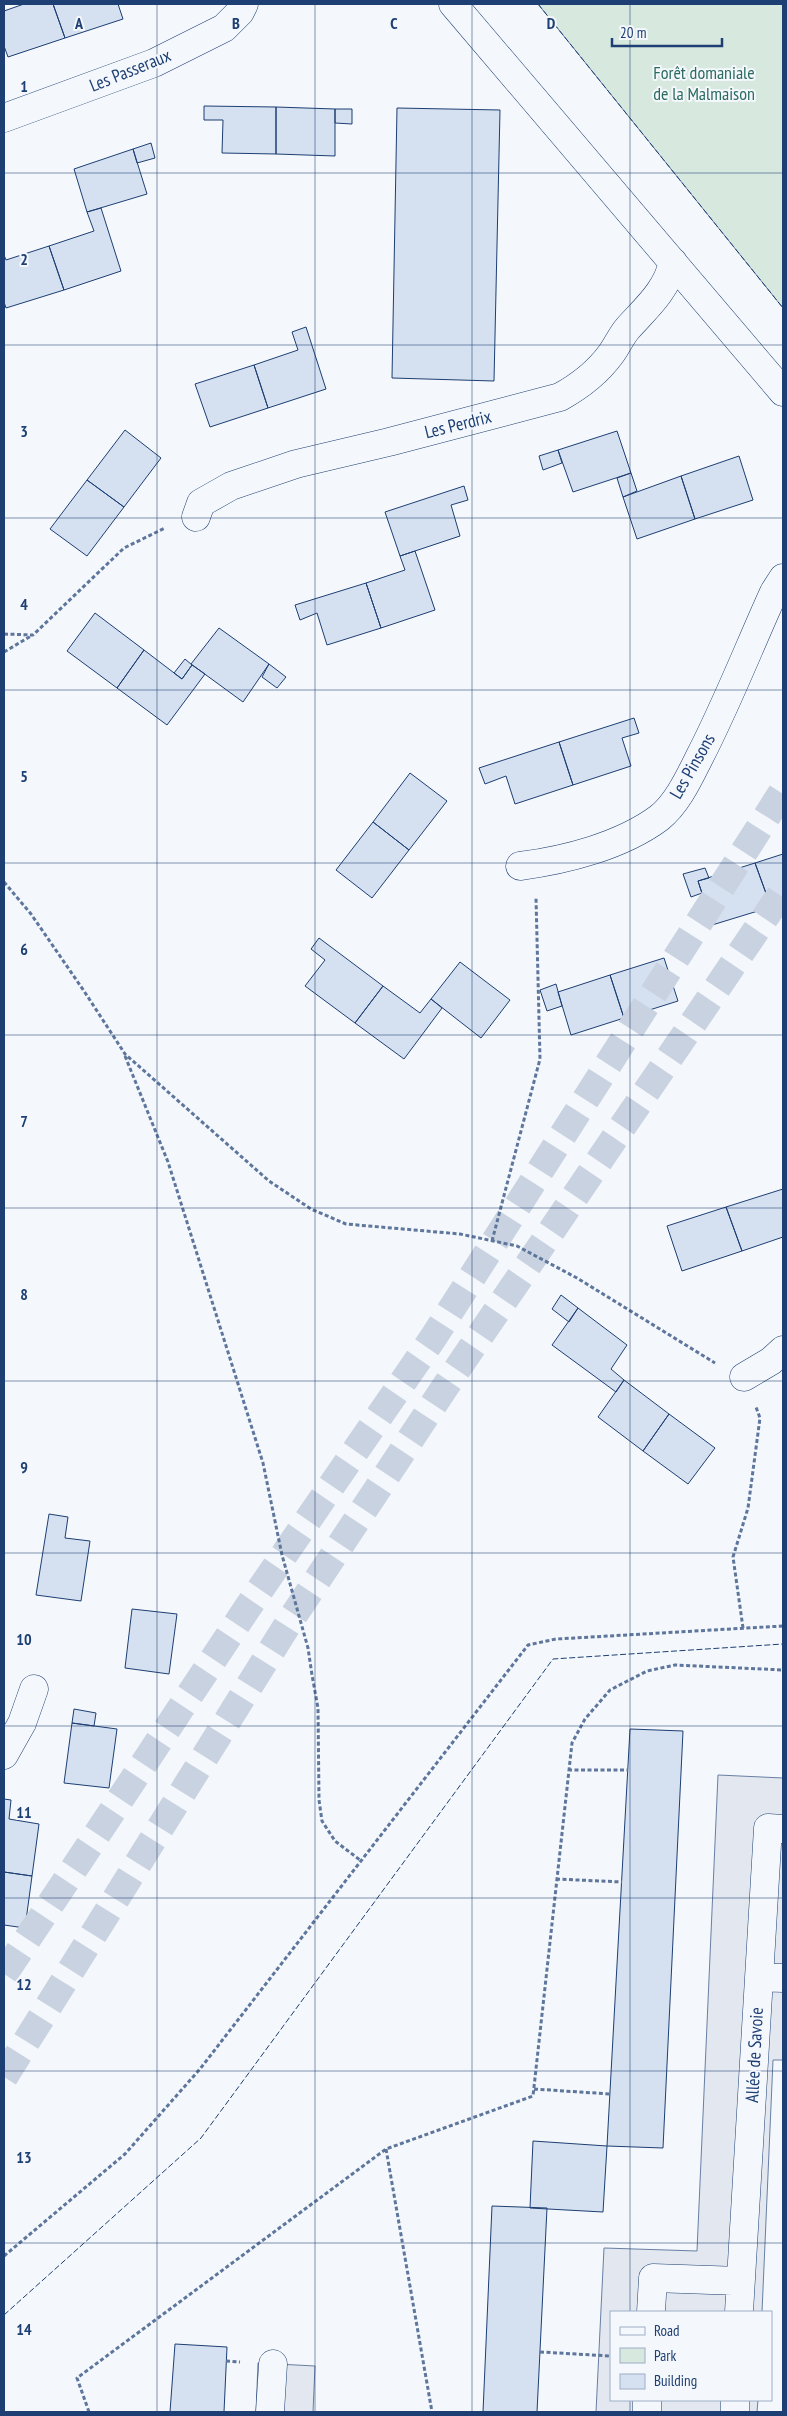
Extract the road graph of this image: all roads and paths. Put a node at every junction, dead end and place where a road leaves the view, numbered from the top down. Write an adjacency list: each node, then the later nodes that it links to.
1 (244, 4): 3 (street, Les Passeraux)
2 (453, 4): 4 (street)
3 (4, 118)
4 (673, 262): 5 (street); 6 (street, Les Perdrix)
5 (783, 392)
6 (196, 517): 9 (path)
7 (783, 578): 11 (street, Les Pinsons)
8 (4, 634): 9 (path)
9 (33, 635): 10 (path)
10 (4, 652)
11 (527, 865): 14 (path)
12 (4, 882): 13 (path)
13 (125, 1054): 14 (path); 25 (path)
14 (492, 1241): 16 (path)
15 (783, 1350): 16 (street)
16 (744, 1377): 18 (path)
17 (783, 1626): 18 (path)
18 (743, 1628): 25 (path)
19 (783, 1670): 22 (path)
20 (34, 1689): 21 (street)
21 (4, 1755)
22 (568, 1770): 23 (path); 26 (path)
23 (628, 1770)
24 (775, 1829): 28 (street, Allée de Savoie)
25 (360, 1860): 32 (path)
26 (556, 1879): 27 (path); 29 (path)
27 (622, 1882)
28 (771, 1977): 33 (street, Allée de Savoie)
29 (534, 2089): 30 (path); 31 (path)
30 (610, 2094)
31 (386, 2149): 39 (path); 41 (path)
32 (4, 2256)
33 (740, 2282): 34 (street); 35 (street, Allée de Savoie)
34 (651, 2311)
35 (739, 2311)
36 (540, 2352): 37 (path)
37 (610, 2356)
38 (273, 2364): 40 (street)
39 (88, 2412)
40 (270, 2412)
41 (432, 2412)

